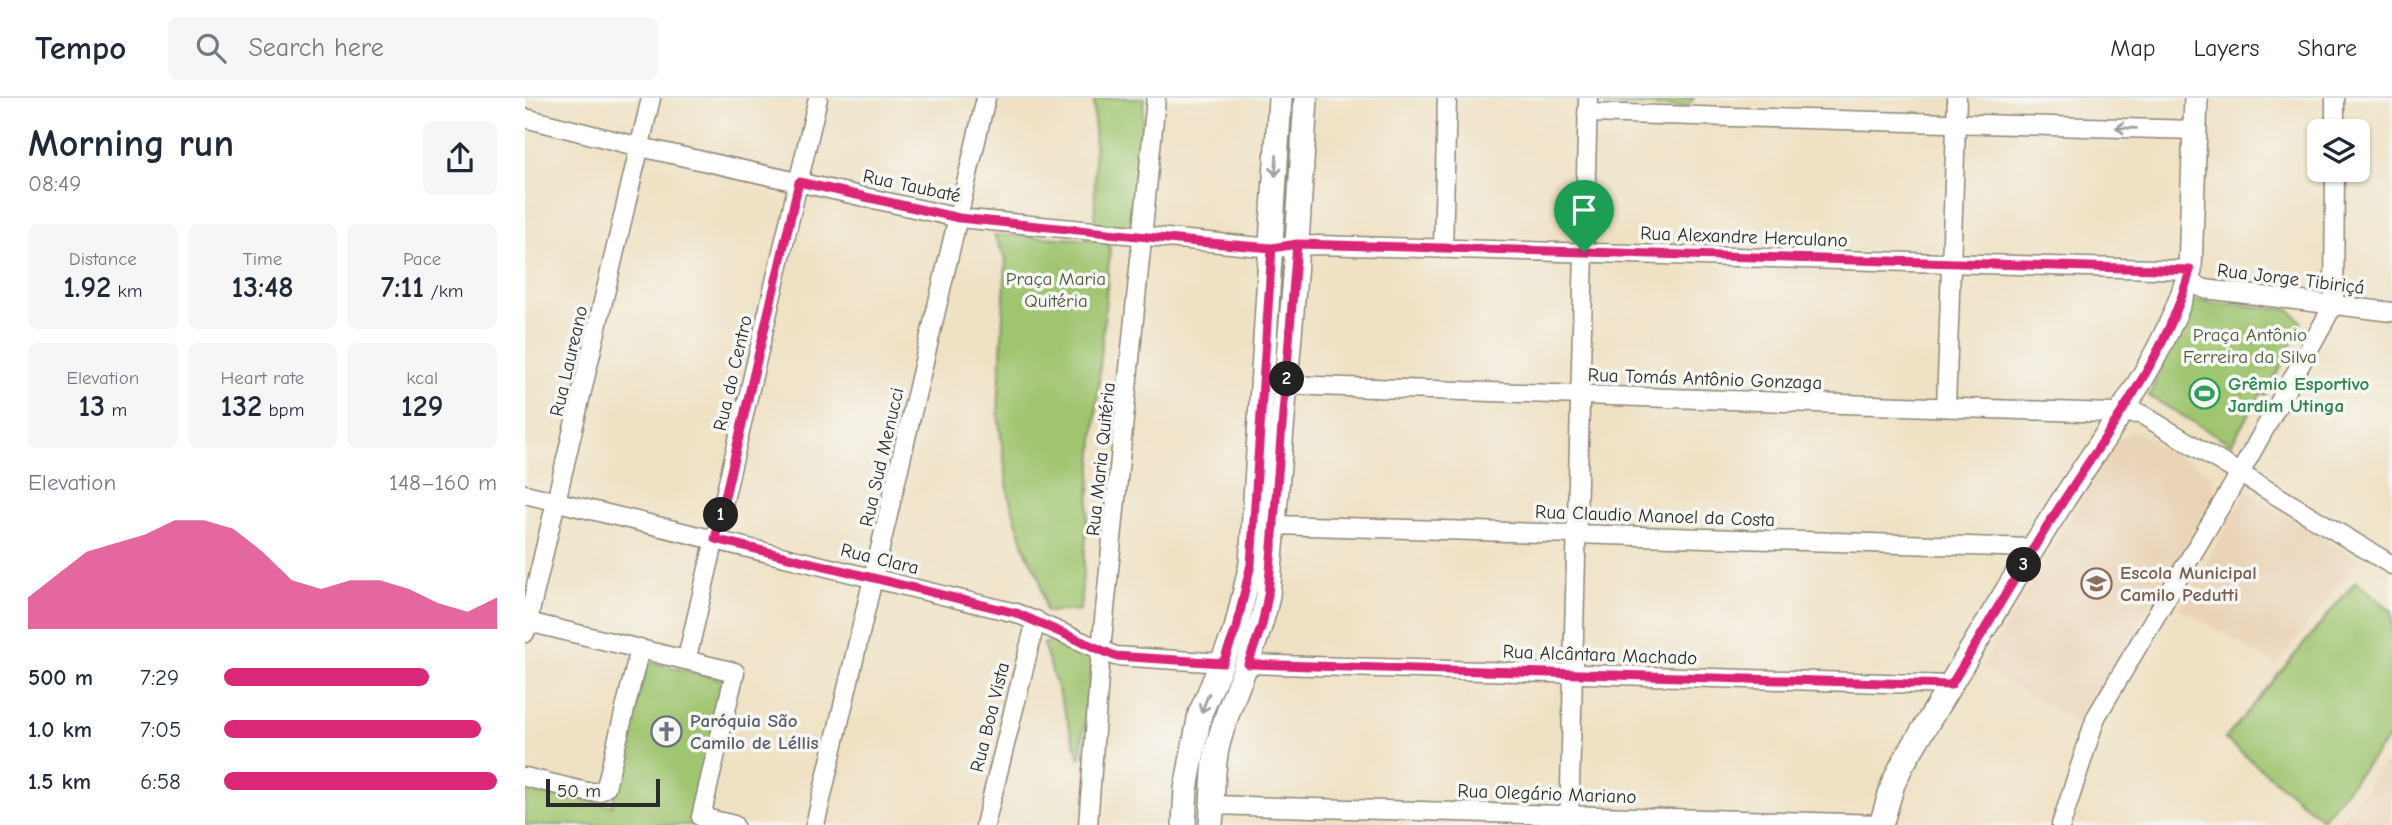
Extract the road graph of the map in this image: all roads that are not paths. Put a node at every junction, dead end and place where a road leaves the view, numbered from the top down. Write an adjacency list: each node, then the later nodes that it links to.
1 (651, 98): 17 (street, Rua Laureano)
2 (818, 98): 18 (street, Rua do Centro)
3 (986, 98): 20 (street, Rua Sud Menucci)
4 (1156, 98): 21 (street, Rua Maria Quitéria)
5 (1280, 98): 23 (main road, one-way to 23)
6 (1306, 98): 22 (main road)
7 (1447, 98): 24 (street)
8 (1957, 98): 15 (street)
9 (2196, 98): 16 (main road)
10 (2335, 98): 14 (street)
11 (1588, 105): 12 (street); 25 (street)
12 (1701, 107): 15 (street)
13 (525, 117): 17 (street, Rua Taubaté)
14 (2335, 119)
15 (1956, 122): 16 (street, one-way to 15); 26 (street)
16 (2195, 130): 27 (main road)
17 (640, 147): 18 (street, Rua Taubaté); 36 (street, Rua Laureano)
18 (799, 182): 20 (street, Rua Taubaté); 39 (street, Rua do Centro)
19 (2335, 182): 28 (street)
20 (959, 218): 21 (street, Rua Taubaté); 42 (street, Rua Sud Menucci)
21 (1144, 238): 23 (street, Rua Taubaté); 46 (street, Rua Maria Quitéria)
22 (1297, 244): 23 (street, Rua Taubaté); 24 (street, Rua Alexandre Herculano); 30 (main road)
23 (1272, 248): 48 (main road)
24 (1443, 248): 25 (street, Rua Alexandre Herculano)
25 (1584, 252): 26 (street, Rua Alexandre Herculano); 31 (street)
26 (1951, 263): 27 (street, Rua Alexandre Herculano); 32 (street)
27 (2188, 276): 28 (street, Rua Jorge Tibiriçá); 33 (main road)
28 (2334, 304): 29 (street, Rua Jorge Tibiriçá); 34 (street)
29 (2392, 312)
30 (1287, 385): 31 (street, Rua Tomás Antônio Gonzaga); 37 (main road)
31 (1580, 394): 32 (street, Rua Tomás Antônio Gonzaga); 38 (street)
32 (1946, 407): 33 (street, Rua Tomás Antônio Gonzaga)
33 (2122, 412): 34 (street, Rua Tomás Antônio Gonzaga); 40 (main road)
34 (2239, 475): 41 (street, Rua Tomás Antônio Gonzaga); 61 (street)
35 (525, 494): 36 (street, Rua Clara)
36 (557, 501): 39 (street, Rua Clara); 44 (street, Rua Laureano)
37 (1275, 525): 38 (street, Rua Claudio Manoel da Costa); 49 (main road)
38 (1576, 534): 40 (street, Rua Claudio Manoel da Costa); 50 (street)
39 (715, 539): 42 (street, Rua Clara); 47 (street, Rua do Centro)
40 (2034, 548): 51 (main road)
41 (2392, 565)
42 (874, 579): 43 (street, Rua Clara); 57 (street, Rua Sud Menucci)
43 (1035, 620): 46 (street, Rua Clara); 58 (street, Rua Boa Vista)
44 (526, 628): 45 (street)
45 (640, 648): 47 (street); 52 (street)
46 (1101, 650): 48 (street, Rua Clara); 59 (street, Rua Maria Quitéria)
47 (687, 658): 56 (street)
48 (1223, 663): 60 (main road, one-way to 60)
49 (1248, 664): 50 (street, Rua Alcântara Machado); 53 (main road)
50 (1573, 674): 51 (street, Rua Alcântara Machado); 54 (street)
51 (1951, 685): 55 (main road)
52 (525, 777)
53 (1212, 815): 54 (street, Rua Olegário Mariano)
54 (1569, 820): 55 (street, Rua Olegário Mariano)
55 (1881, 824)
56 (734, 825)
57 (815, 825)
58 (985, 825)
59 (1088, 825)
60 (1184, 825)
61 (2061, 825)

